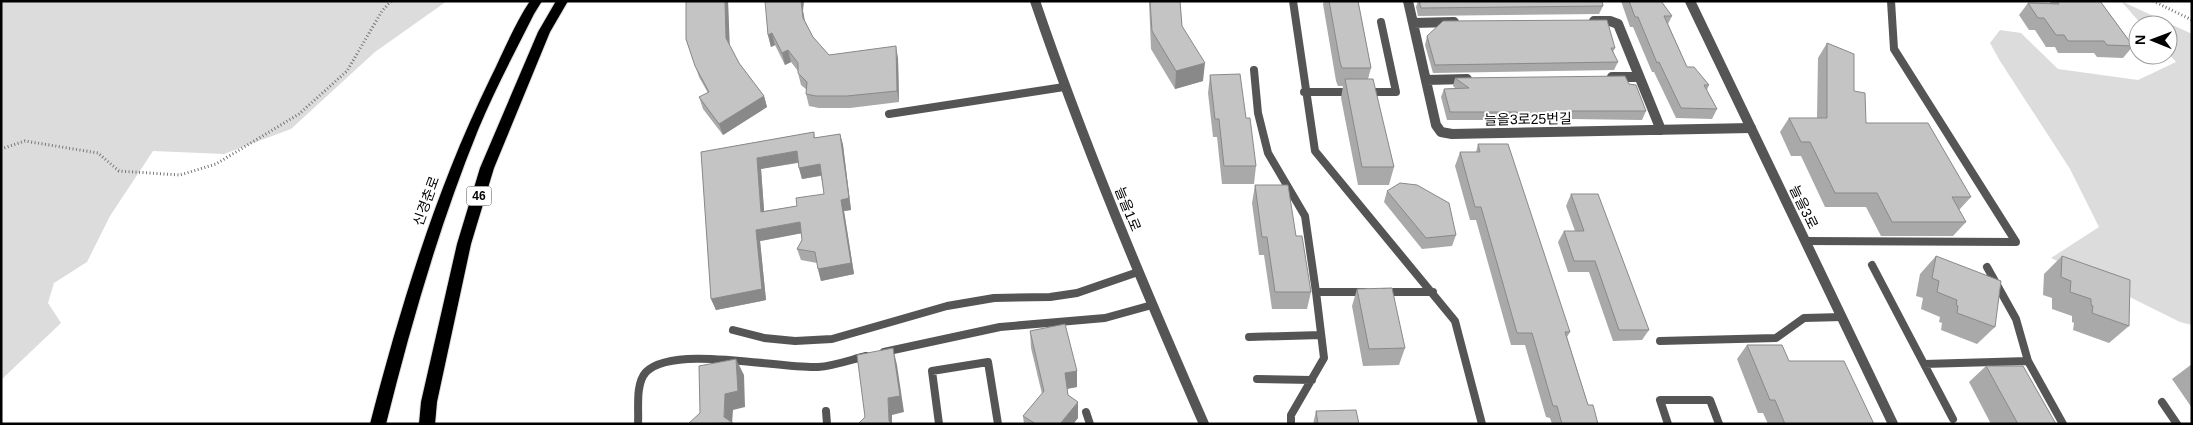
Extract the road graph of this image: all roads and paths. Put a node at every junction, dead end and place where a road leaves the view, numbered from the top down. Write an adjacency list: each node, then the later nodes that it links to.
1 (391, 1): 25 (path)
2 (536, 1): 47 (highway, 신경춘로 / 46)
3 (562, 1): 42 (highway, 46)
4 (1035, 1): 20 (street, 늘을1로)
5 (1293, 1): 21 (lane)
6 (1408, 1): 14 (street, 늘을3로25번길)
7 (1690, 1): 23 (street, 늘을3로)
8 (1890, 1): 26 (lane)
9 (2153, 1): 10 (path)
10 (2192, 20)
11 (1580, 21): 16 (street)
12 (1381, 22): 21 (lane)
13 (1462, 22): 14 (street)
14 (1413, 23): 19 (street, 늘을3로25번길)
15 (1254, 70): 30 (lane)
16 (1639, 77): 17 (street); 24 (street)
17 (1600, 78)
18 (1474, 79): 19 (street)
19 (1426, 80): 24 (street, 늘을3로25번길)
20 (1064, 86): 22 (lane); 29 (street, 늘을1로)
21 (1304, 92): 31 (lane)
22 (889, 114)
23 (1751, 128): 24 (street, 늘을3로25번길); 26 (street, 늘을3로)
24 (1661, 130)
25 (1, 149)
26 (1805, 241): 33 (street, 늘을3로)
27 (1872, 265): 39 (lane)
28 (1987, 267): 38 (lane)
29 (1138, 272): 32 (street, 늘을1로); 34 (lane)
30 (1316, 292): 31 (lane); 35 (lane)
31 (1433, 292): 57 (lane)
32 (1152, 305): 50 (lane); 55 (street, 늘을1로)
33 (1842, 318): 37 (lane); 60 (street, 늘을3로)
34 (733, 330)
35 (1321, 335): 36 (lane); 41 (lane)
36 (1250, 336)
37 (1660, 341)
38 (2028, 361): 39 (lane); 61 (lane)
39 (1924, 364): 46 (lane)
40 (1257, 380): 41 (lane)
41 (1312, 380): 56 (lane)
42 (430, 402): 48 (highway, 46); 49 (highway, 46)
43 (2162, 402): 62 (lane)
44 (826, 410): 51 (lane)
45 (1086, 412): 54 (lane)
46 (1953, 419)
47 (378, 424)
48 (427, 424)
49 (432, 424)
50 (638, 424)
51 (827, 424)
52 (939, 424): 53 (lane)
53 (998, 424)
54 (1090, 424)
55 (1204, 424)
56 (1291, 424)
57 (1482, 424)
58 (1668, 424): 59 (lane)
59 (1719, 424)
60 (1893, 424)
61 (2063, 424)
62 (2176, 424)

